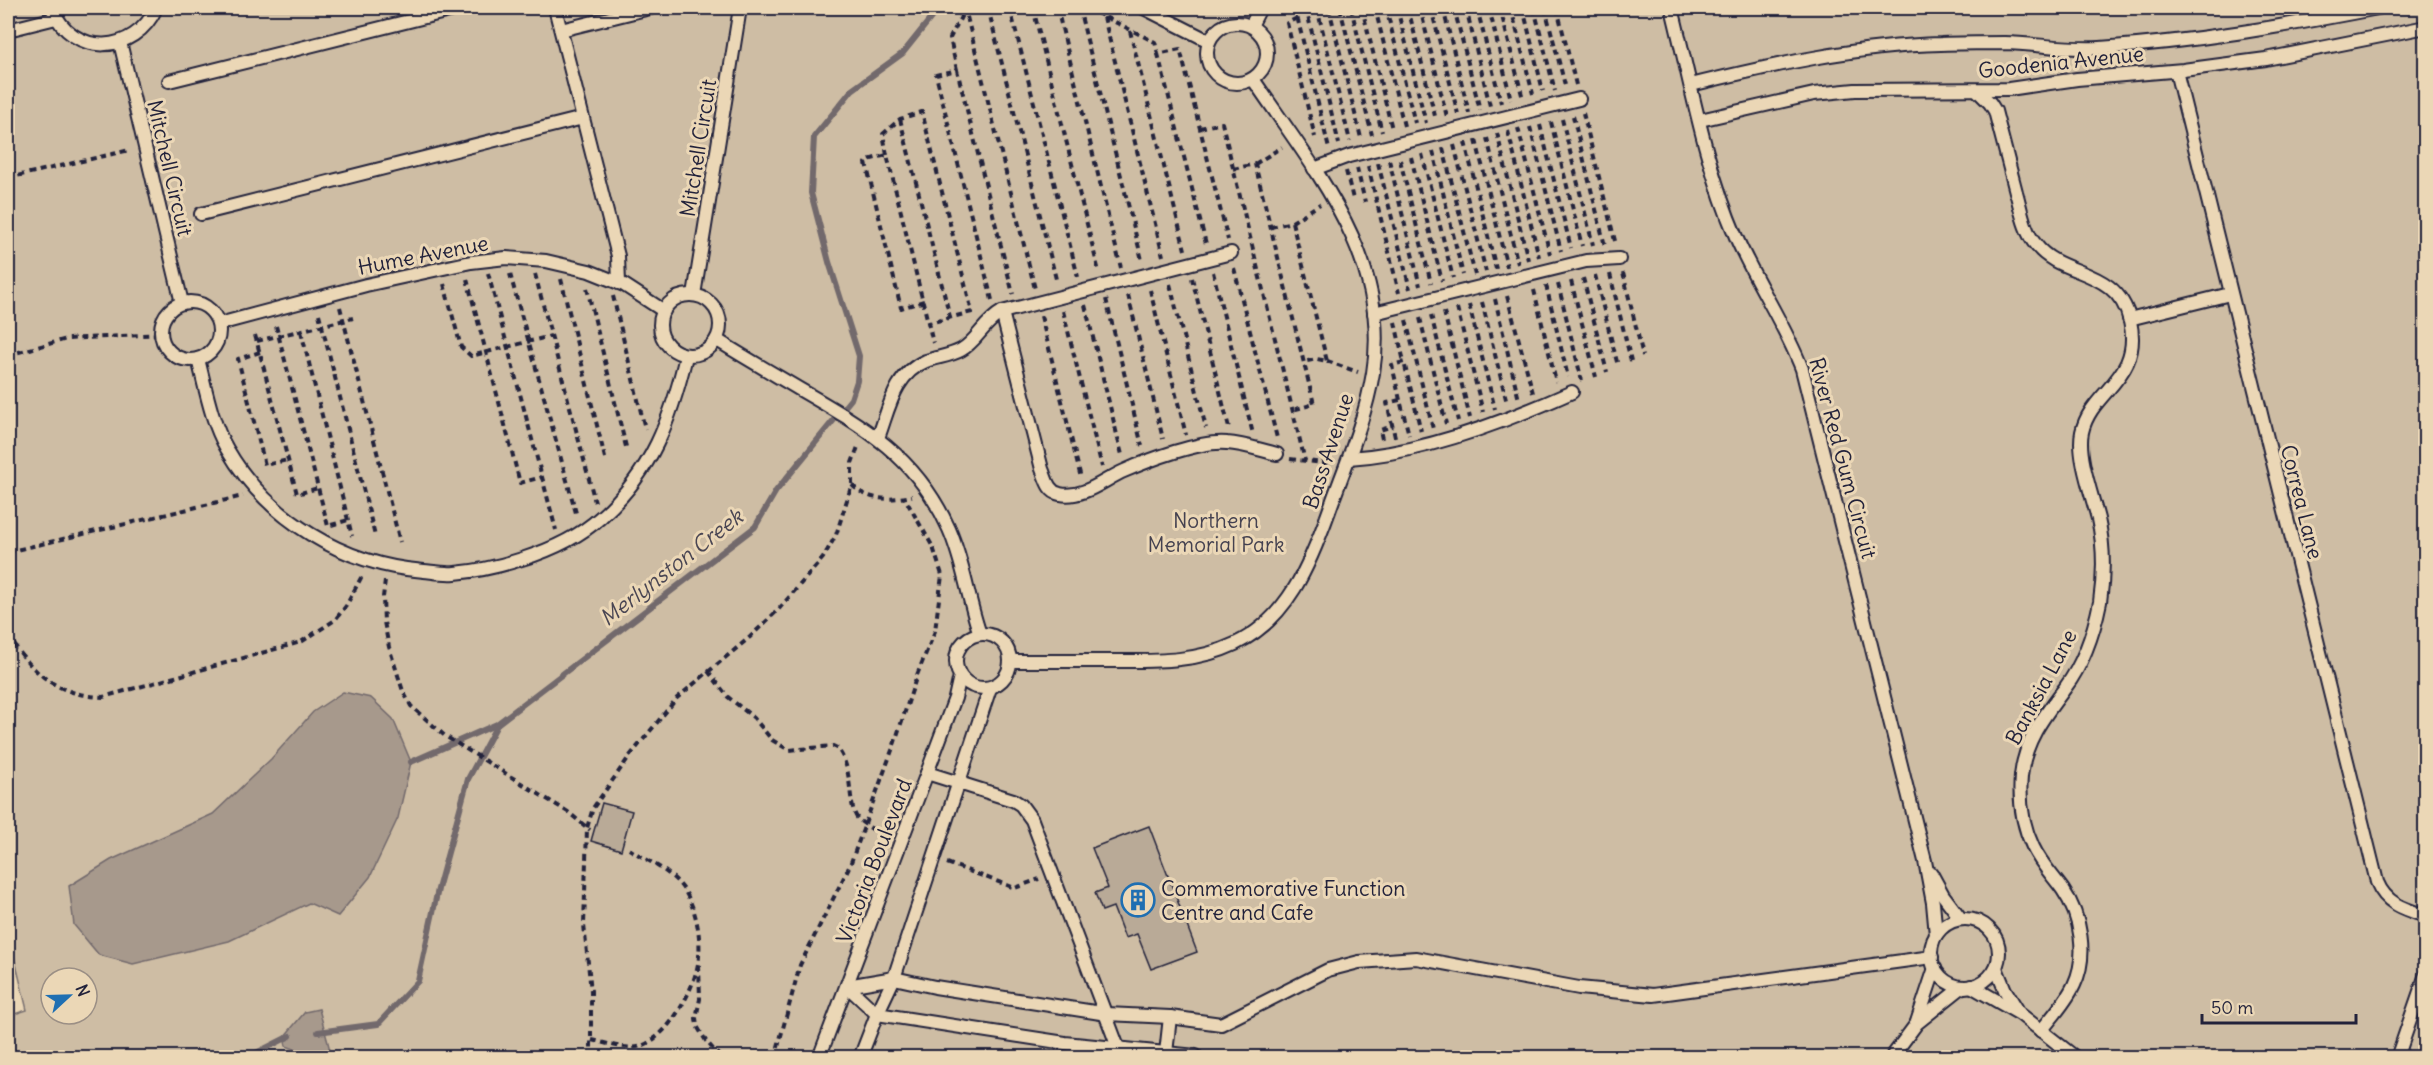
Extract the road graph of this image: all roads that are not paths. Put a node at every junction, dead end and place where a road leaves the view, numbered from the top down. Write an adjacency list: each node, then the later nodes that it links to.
1 (156, 8): 16 (lane)
2 (460, 8): 19 (lane)
3 (555, 8): 14 (lane)
4 (650, 8): 14 (lane)
5 (740, 8): 31 (lane, Mitchell Circuit)
6 (1144, 8): 15 (lane)
7 (1260, 8): 11 (lane)
8 (1672, 8): 20 (lane, River Red Gum Circuit)
9 (2378, 8): 20 (lane, Goodenia Avenue)
10 (54, 13): 13 (lane); 16 (lane)
11 (1251, 26): 15 (lane); 18 (lane)
12 (2426, 27): 17 (lane, Goodenia Avenue)
13 (8, 30)
14 (561, 30): 23 (lane)
15 (1209, 41): 18 (lane)
16 (120, 42): 32 (lane, Mitchell Circuit)
17 (2176, 70): 21 (lane, Goodenia Avenue); 30 (lane, Correa Lane)
18 (1253, 79): 25 (lane, Bass Avenue)
19 (169, 81)
20 (1691, 85): 24 (lane, River Red Gum Circuit)
21 (1977, 90): 24 (lane, Goodenia Avenue); 36 (lane)
22 (1526, 112): 25 (lane)
23 (583, 118): 26 (lane); 29 (lane)
24 (1700, 120): 51 (lane, River Red Gum Circuit)
25 (1314, 169): 34 (lane, Bass Avenue)
26 (201, 214)
27 (1231, 253): 35 (lane)
28 (1560, 268): 34 (lane)
29 (614, 281): 33 (lane, Hume Avenue); 37 (lane, Hume Avenue)
30 (2230, 294): 36 (lane); 52 (lane, Correa Lane)
31 (694, 295): 33 (lane); 38 (lane)
32 (182, 303): 37 (lane); 40 (lane)
33 (664, 311): 39 (lane)
34 (1374, 313): 44 (lane, Bass Avenue)
35 (999, 314): 42 (lane); 43 (lane)
36 (2129, 319): 66 (lane, Banksia Lane)
37 (219, 324): 40 (lane)
38 (717, 340): 39 (lane); 42 (lane)
39 (686, 356): 40 (lane)
40 (198, 359)
41 (1572, 392): 44 (lane)
42 (878, 438): 45 (lane)
43 (1277, 454)
44 (1347, 462): 46 (lane, Bass Avenue)
45 (980, 634): 46 (lane); 47 (lane)
46 (1010, 661): 48 (lane)
47 (960, 676): 48 (lane); 49 (lane, Victoria Boulevard)
48 (990, 688): 50 (lane)
49 (927, 773): 50 (lane); 59 (lane, Victoria Boulevard)
50 (960, 784): 58 (lane); 62 (lane)
51 (1925, 861): 53 (lane, River Red Gum Circuit); 54 (lane, River Red Gum Circuit)
52 (2426, 916)
53 (1961, 919): 54 (lane); 56 (lane)
54 (1936, 935): 55 (lane)
55 (1933, 963): 60 (lane); 64 (lane); 65 (lane)
56 (1996, 968): 60 (lane); 63 (lane)
57 (2426, 974): 74 (lane)
58 (894, 978): 59 (lane); 61 (lane); 62 (lane)
59 (848, 986): 61 (lane); 70 (lane, Victoria Boulevard)
60 (1966, 986): 63 (lane); 65 (lane)
61 (877, 1014): 67 (lane); 71 (lane)
62 (1107, 1014): 64 (lane); 67 (lane)
63 (2020, 1014): 66 (lane)
64 (1170, 1017): 68 (lane)
65 (1917, 1023): 72 (lane)
66 (2041, 1031): 73 (lane)
67 (1120, 1053): 68 (lane)
68 (1166, 1053): 69 (lane)
69 (1196, 1056)
70 (819, 1058)
71 (860, 1058)
72 (1891, 1058)
73 (2076, 1058)
74 (2397, 1058)

